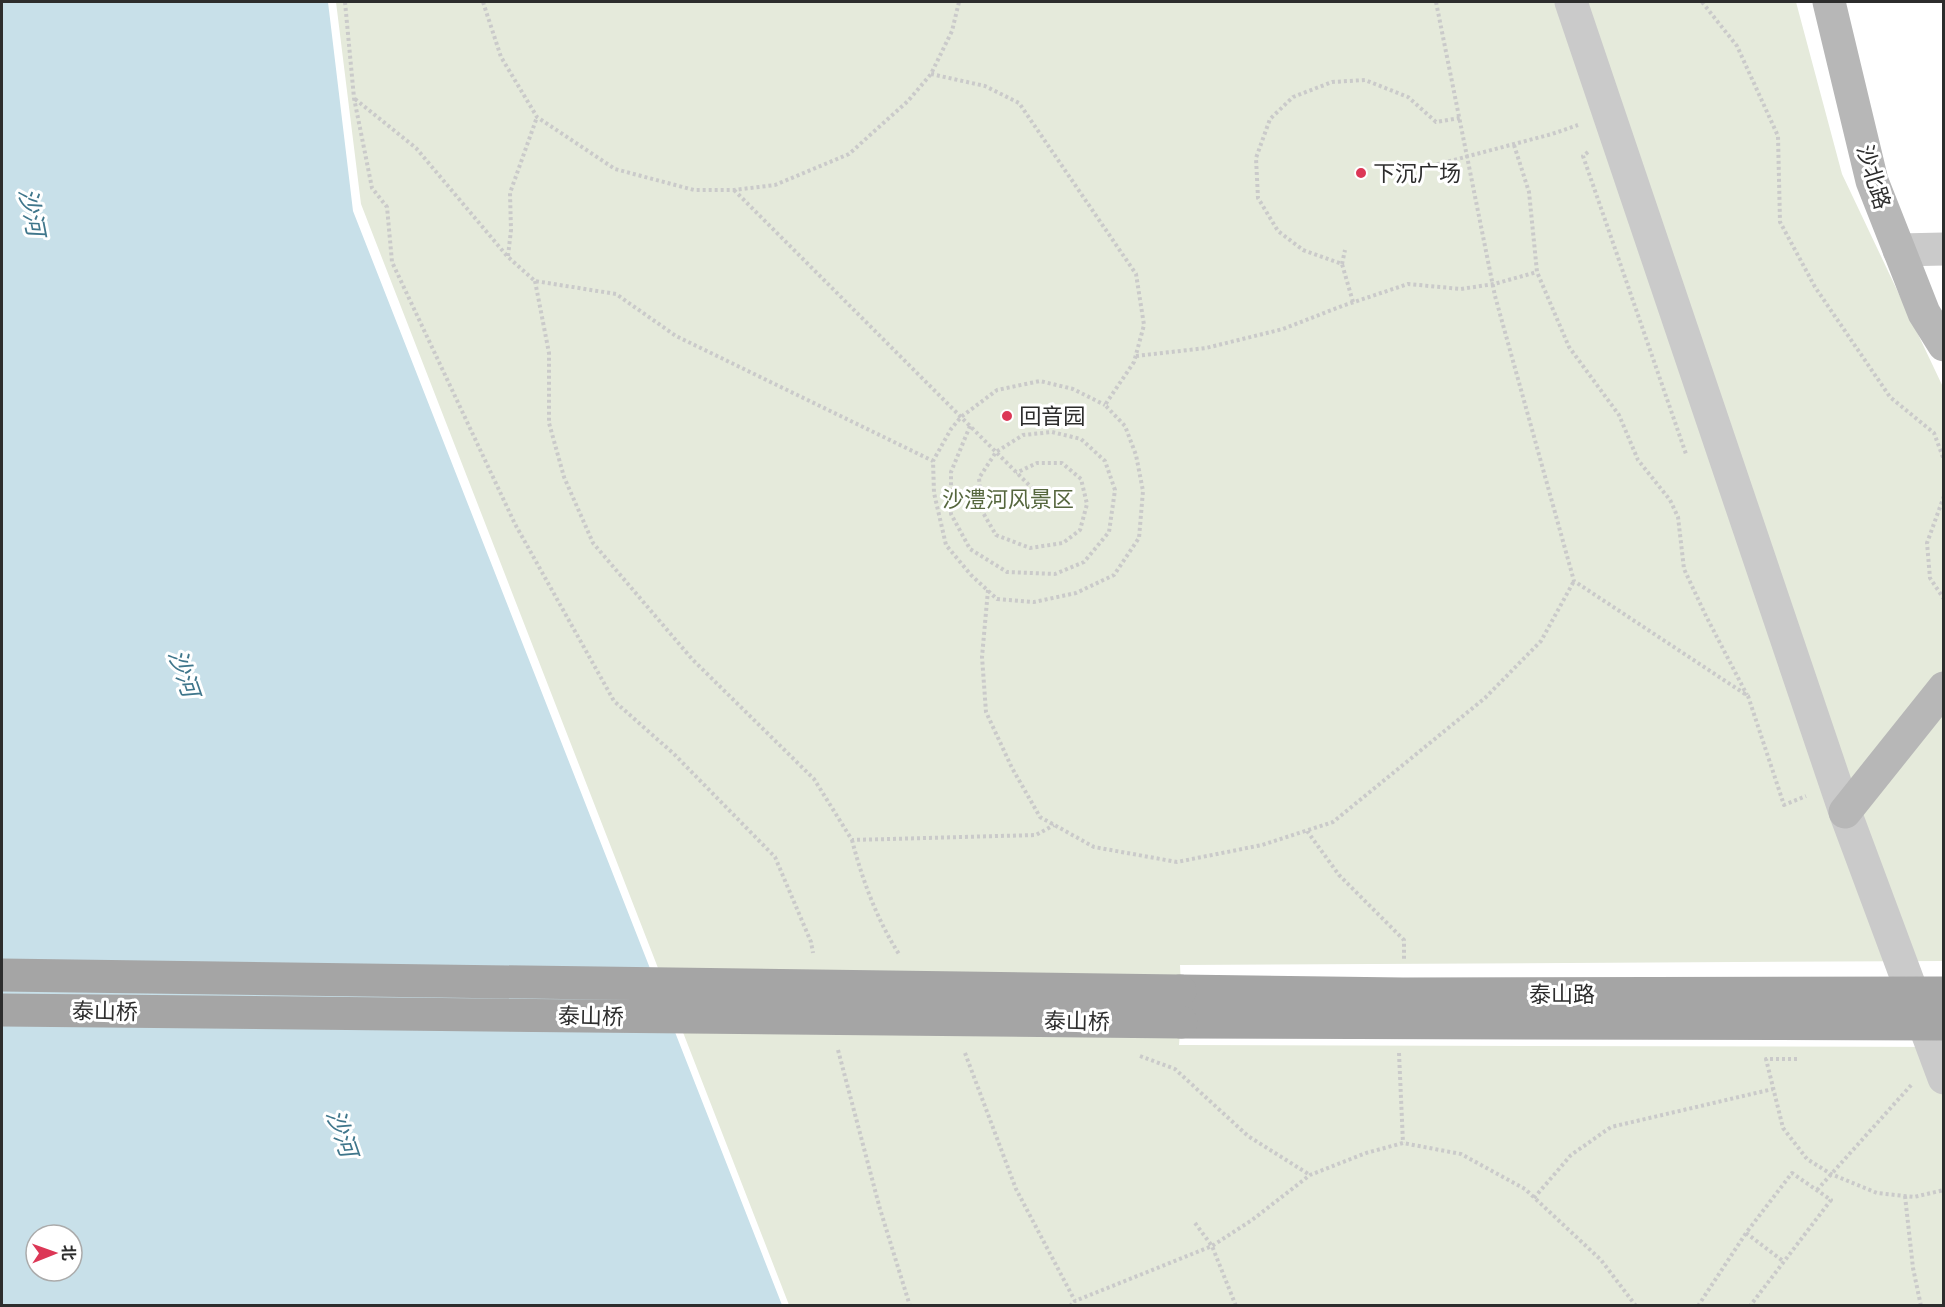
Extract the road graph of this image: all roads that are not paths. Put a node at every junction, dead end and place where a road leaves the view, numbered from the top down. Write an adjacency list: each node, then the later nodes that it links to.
1 (1571, 2): 7 (street)
2 (1829, 2): 4 (street, 沙北路)
3 (1944, 249): 4 (street)
4 (1899, 250): 5 (street, 沙北路)
5 (1944, 345)
6 (1944, 688): 7 (street)
7 (1845, 812): 9 (street)
8 (2, 975): 11 (main road, 泰山桥, bridge)
9 (1911, 993): 10 (main road, 泰山路); 11 (main road, 泰山路); 13 (street)
10 (1944, 993)
11 (1180, 1007): 12 (main road, 泰山桥, bridge); 13 (main road, 泰山路)
12 (2, 1010)
13 (1933, 1024): 14 (street)
14 (1939, 1068)

